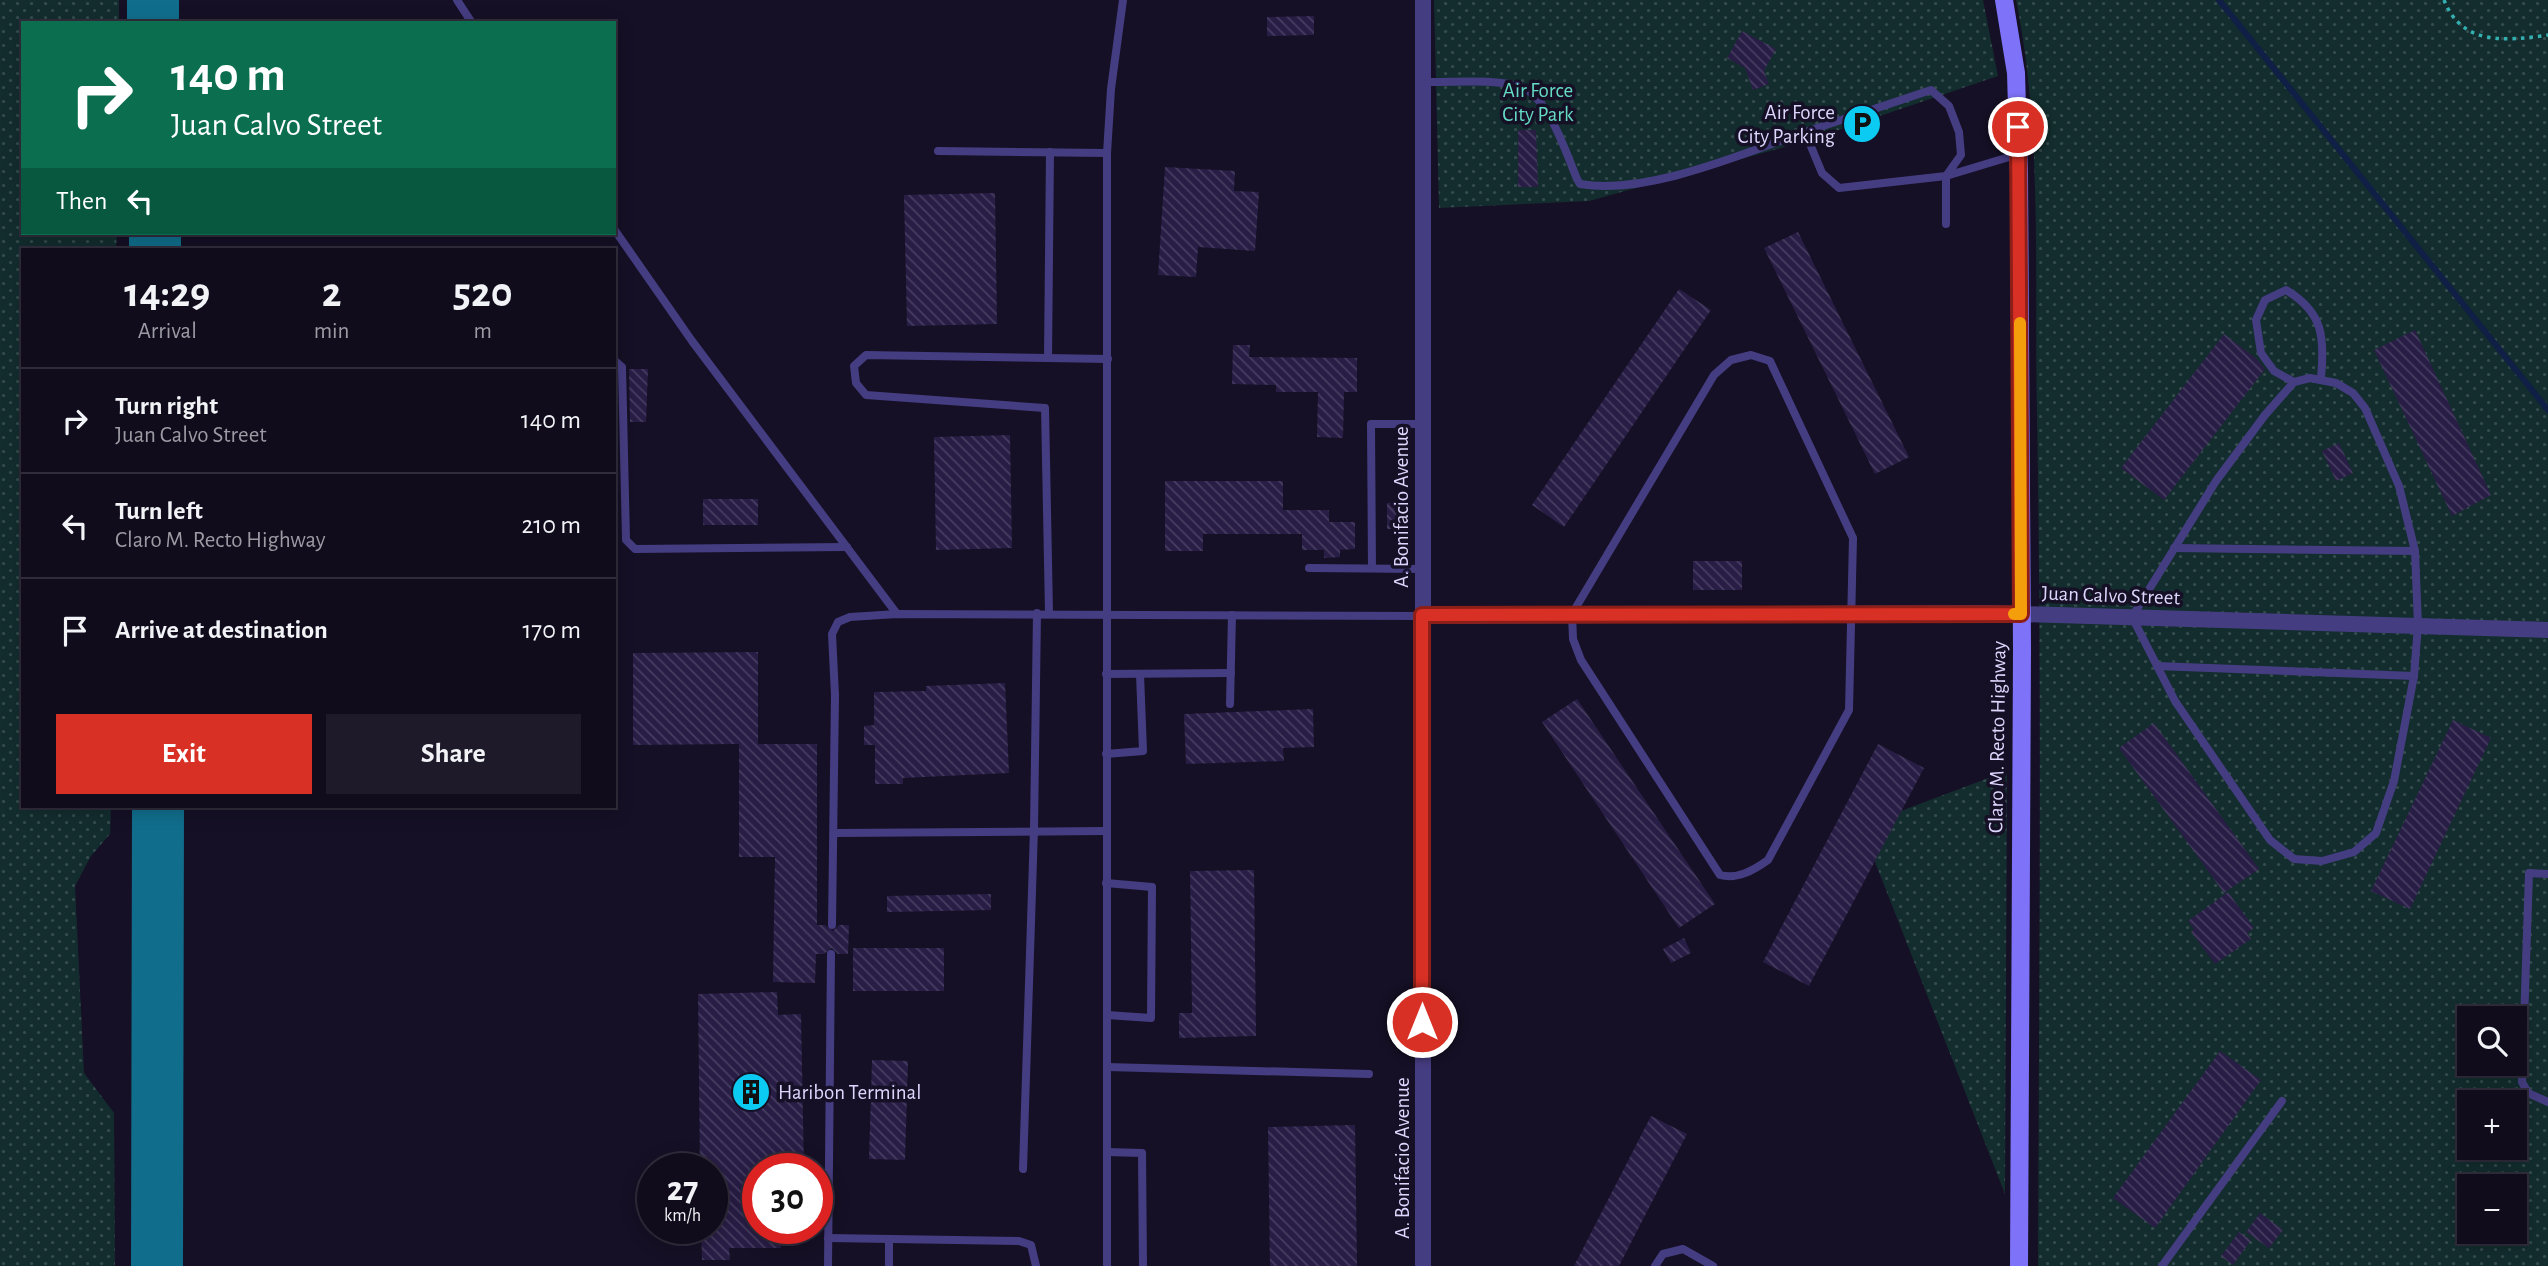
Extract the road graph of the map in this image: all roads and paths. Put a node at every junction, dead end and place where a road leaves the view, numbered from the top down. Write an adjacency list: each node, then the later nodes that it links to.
1 (457, 0): 6 (lane)
2 (1123, 0): 12 (lane)
3 (1423, 0): 8 (street, A. Bonifacio Avenue)
4 (2004, 0): 13 (main road, Claro M. Recto Highway)
5 (2444, 0): 7 (path)
6 (471, 21)
7 (2548, 35)
8 (1423, 82): 9 (lane); 22 (street, A. Bonifacio Avenue)
9 (1805, 132): 14 (lane); 14 (lane)
10 (938, 151): 11 (lane)
11 (1050, 152): 12 (lane); 17 (lane)
12 (1107, 153): 18 (lane)
13 (2019, 154): 14 (lane); 35 (main road, Claro M. Recto Highway)
14 (1946, 176): 15 (lane)
15 (1946, 224)
16 (616, 232): 23 (lane)
17 (1048, 358): 18 (lane); 30 (lane)
18 (1108, 359): 33 (lane)
19 (616, 362): 23 (lane)
20 (2321, 378): 21 (lane); 21 (lane); 25 (lane)
21 (2294, 382): 24 (lane)
22 (1422, 424): 27 (lane); 28 (street, A. Bonifacio Avenue)
23 (847, 547): 32 (lane)
24 (2174, 548): 25 (lane); 38 (lane)
25 (2415, 551): 39 (lane)
26 (1309, 568): 27 (lane)
27 (1372, 568): 28 (lane)
28 (1422, 569): 37 (street, A. Bonifacio Avenue)
29 (1037, 613): 30 (lane); 32 (lane); 48 (lane)
30 (1049, 613): 33 (lane)
31 (1851, 613): 34 (street, Juan Calvo Street); 34 (lane); 34 (lane); 35 (street, Juan Calvo Street)
32 (897, 614): 50 (lane)
33 (1106, 614): 36 (lane); 43 (lane)
34 (1572, 614): 37 (street, Juan Calvo Street)
35 (2021, 614): 38 (street, Juan Calvo Street); 74 (main road, Claro M. Recto Highway)
36 (1232, 615): 37 (lane); 42 (lane)
37 (1422, 615): 71 (street, A. Bonifacio Avenue)
38 (2133, 617): 39 (street, Juan Calvo Street); 41 (lane)
39 (2417, 625): 40 (street, Juan Calvo Street); 45 (lane)
40 (2548, 630)
41 (2157, 666): 45 (lane); 45 (lane)
42 (1231, 673): 44 (lane); 46 (lane)
43 (1106, 674): 44 (lane); 47 (lane)
44 (1140, 674): 47 (lane)
45 (2414, 676)
46 (1230, 704)
47 (1106, 754): 49 (lane)
48 (1034, 829): 49 (lane); 50 (lane); 62 (lane)
49 (1106, 831): 52 (lane)
50 (834, 833): 53 (lane)
51 (2548, 874): 59 (lane)
52 (1106, 883): 55 (lane); 55 (lane)
53 (832, 925)
54 (831, 954): 61 (lane)
55 (1107, 1016): 56 (lane)
56 (1107, 1067): 57 (lane); 60 (lane)
57 (1369, 1074)
58 (2282, 1101): 75 (lane)
59 (2548, 1102)
60 (1107, 1152): 69 (lane); 70 (lane)
61 (829, 1153)
62 (1023, 1169)
63 (833, 1238): 64 (lane)
64 (889, 1240): 67 (lane); 68 (lane)
65 (828, 1244): 66 (lane)
66 (828, 1266)
67 (889, 1266)
68 (1036, 1266)
69 (1107, 1266)
70 (1143, 1266)
71 (1423, 1266)
72 (1655, 1266): 73 (lane)
73 (1713, 1266)
74 (2019, 1266)
75 (2162, 1266)

